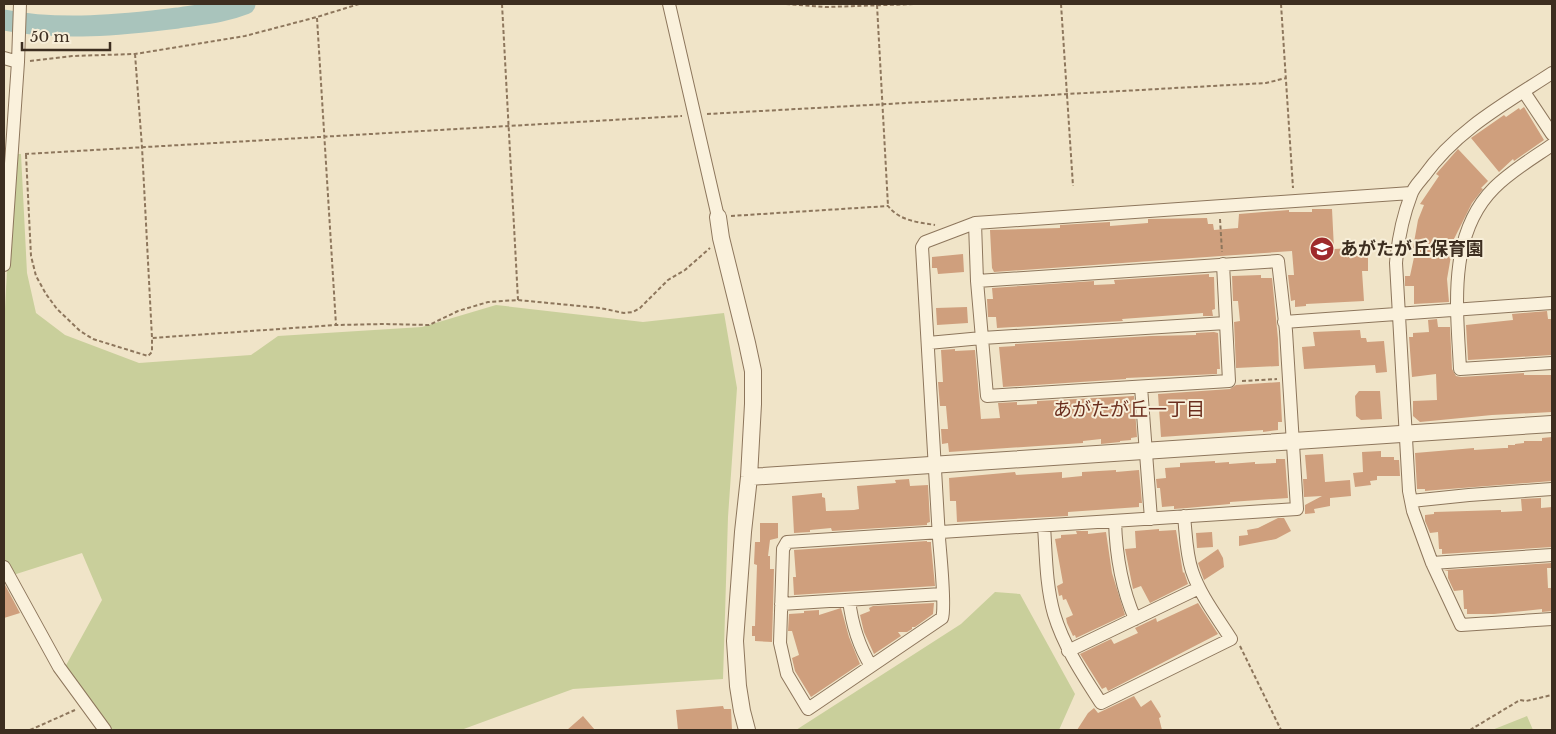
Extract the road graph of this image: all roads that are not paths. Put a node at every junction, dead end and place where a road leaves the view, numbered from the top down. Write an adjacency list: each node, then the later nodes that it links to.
1 (20, 4): 4 (street)
2 (669, 4): 10 (street)
3 (4, 58): 4 (street)
4 (18, 59): 13 (street)
5 (1552, 73): 6 (street)
6 (1524, 92): 7 (street); 9 (street)
7 (1552, 134)
8 (1552, 145): 16 (street)
9 (1411, 194): 11 (street); 17 (street)
10 (718, 217): 29 (street)
11 (975, 223): 14 (street); 21 (street)
12 (1223, 264): 14 (street); 18 (street); 19 (street)
13 (4, 265)
14 (977, 281): 20 (street)
15 (1552, 303): 16 (street)
16 (1457, 310): 17 (street); 22 (street)
17 (1398, 314): 18 (street); 25 (street)
18 (1284, 322): 26 (street)
19 (1226, 323): 20 (street); 23 (street)
20 (982, 338): 21 (street); 23 (street)
21 (928, 343): 28 (street)
22 (1552, 363)
23 (1141, 387): 27 (street)
24 (1552, 424): 25 (street)
25 (1405, 435): 26 (street); 31 (street)
26 (1294, 442): 27 (street); 32 (street)
27 (1146, 452): 28 (street); 33 (street)
28 (935, 465): 29 (street); 36 (street)
29 (749, 477): 49 (street)
30 (1552, 489): 31 (street)
31 (1411, 501): 38 (street)
32 (1184, 516): 33 (street); 40 (street)
33 (1151, 519): 34 (street)
34 (1114, 521): 35 (street); 44 (street)
35 (1044, 526): 36 (street); 46 (street)
36 (939, 532): 41 (street); 43 (street)
37 (1552, 555): 38 (street)
38 (1432, 563): 45 (street)
39 (4, 567): 48 (street)
40 (1199, 588): 44 (street); 46 (street)
41 (942, 594): 42 (street); 47 (street)
42 (849, 600): 43 (street); 47 (street)
43 (781, 604): 47 (street)
44 (1135, 619): 46 (street)
45 (1552, 619)
46 (1068, 651)
47 (871, 666)
48 (106, 730)
49 (746, 730)

